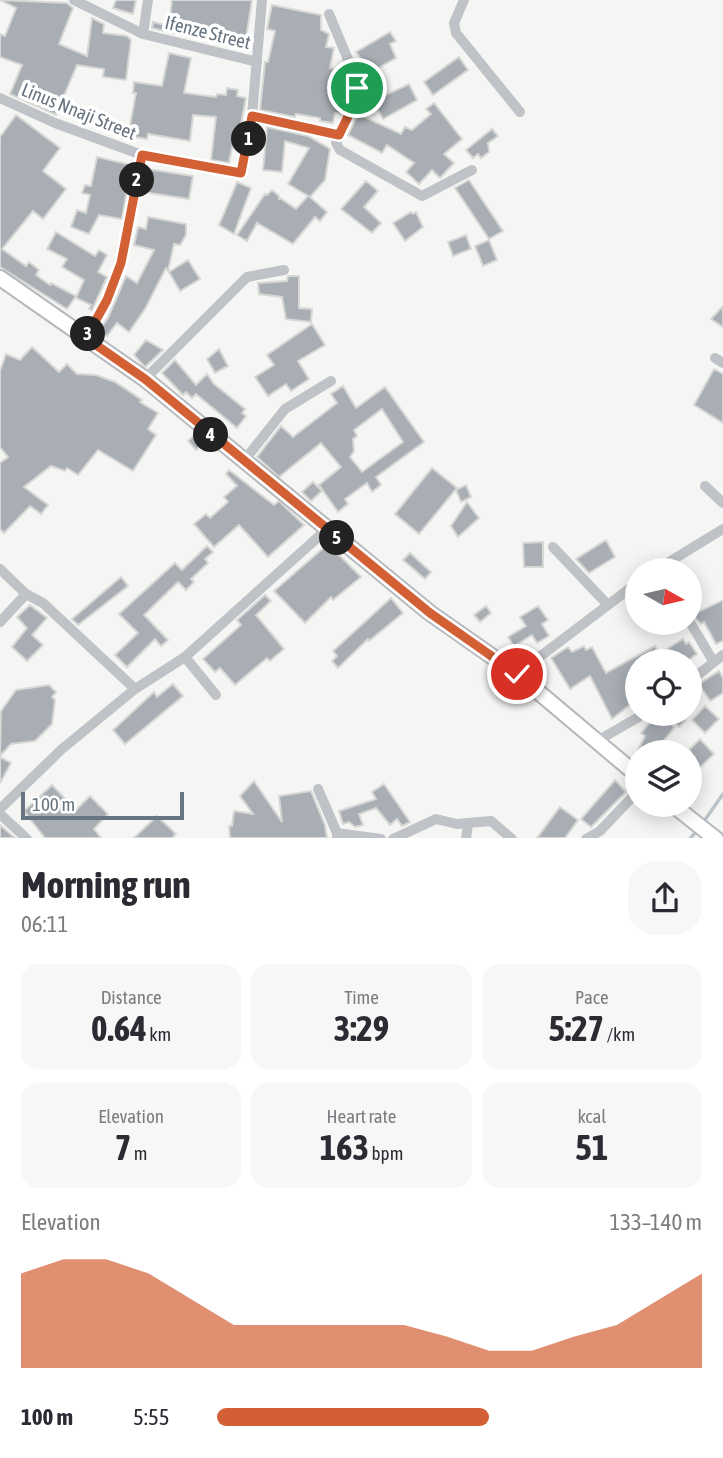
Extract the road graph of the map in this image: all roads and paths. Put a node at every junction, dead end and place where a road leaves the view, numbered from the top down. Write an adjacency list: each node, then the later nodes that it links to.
1 (74, 0): 6 (street, Ifenze Street)
2 (148, 0): 6 (street)
3 (262, 0): 7 (street, Linus Nnaji Street)
4 (464, 0): 9 (street)
5 (329, 14): 11 (street)
6 (143, 34): 7 (street, Ifenze Street)
7 (257, 62): 10 (street, Linus Nnaji Street)
8 (0, 98): 12 (street, Linus Nnaji Street)
9 (520, 112)
10 (252, 116): 11 (street); 12 (street, Linus Nnaji Street)
11 (339, 135): 13 (street)
12 (142, 155): 16 (street)
13 (472, 170)
14 (284, 270): 17 (street)
15 (0, 278): 16 (street)
16 (86, 338): 17 (street)
17 (145, 379): 19 (street)
18 (331, 380): 19 (street)
19 (243, 461): 23 (street)
20 (705, 486): 21 (street)
21 (723, 503)
22 (723, 529): 25 (street)
23 (326, 530): 32 (street); 35 (street)
24 (553, 547): 29 (street)
25 (677, 558)
26 (0, 569): 28 (street)
27 (625, 591): 29 (street)
28 (26, 594): 30 (street); 36 (street)
29 (606, 603): 35 (street)
30 (0, 622)
31 (700, 635): 33 (street)
32 (185, 657): 36 (street); 37 (street)
33 (718, 658): 34 (street)
34 (702, 671)
35 (517, 674): 39 (street)
36 (135, 689): 43 (street)
37 (216, 695)
38 (625, 725): 39 (street)
39 (597, 741): 40 (street)
40 (625, 765)
41 (318, 789): 47 (street)
42 (625, 805): 53 (street)
43 (0, 811): 48 (street)
44 (688, 817): 46 (street)
45 (468, 824): 50 (street); 51 (street); 52 (street)
46 (704, 830)
47 (337, 836): 49 (street)
48 (26, 838)
49 (381, 838)
50 (393, 838)
51 (466, 838)
52 (512, 838)
53 (586, 838)

